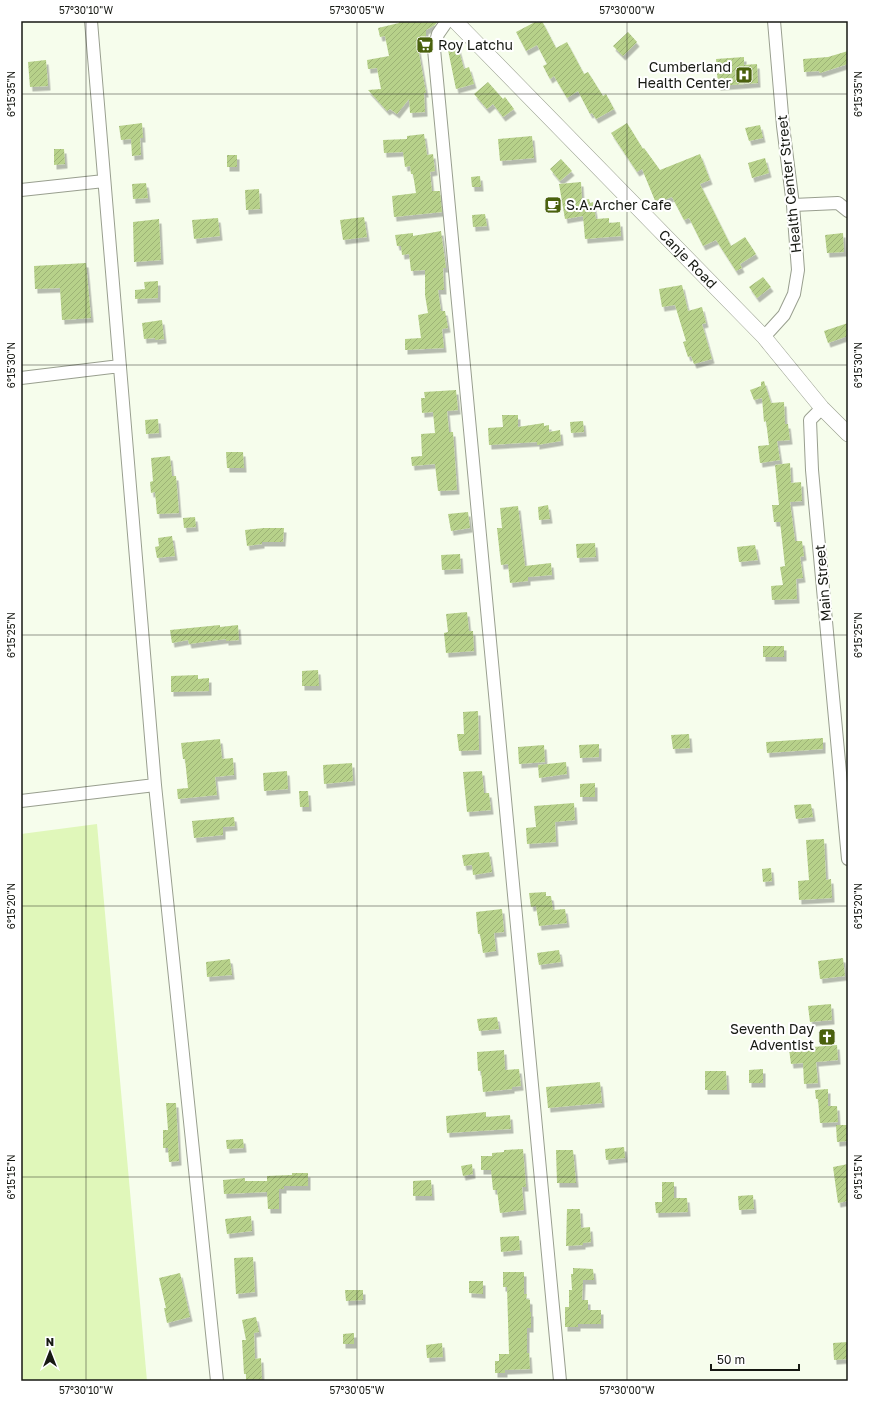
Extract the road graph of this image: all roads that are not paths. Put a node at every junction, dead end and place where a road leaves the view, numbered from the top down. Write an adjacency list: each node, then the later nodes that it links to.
1 (91, 21): 5 (street)
2 (447, 21): 18 (street)
3 (455, 21): 9 (street, Canje Road)
4 (774, 21): 7 (street, Health Center Street)
5 (104, 181): 6 (street); 10 (street)
6 (21, 190)
7 (793, 205): 8 (street); 9 (street, Health Center Street)
8 (848, 211)
9 (764, 337): 12 (street, Canje Road)
10 (120, 366): 11 (street); 14 (street)
11 (21, 378)
12 (822, 408): 13 (street, Canje Road); 16 (street, Main Street)
13 (848, 434)
14 (155, 785): 15 (street); 17 (street)
15 (21, 801)
16 (848, 859)
17 (217, 1381)
18 (560, 1381)

